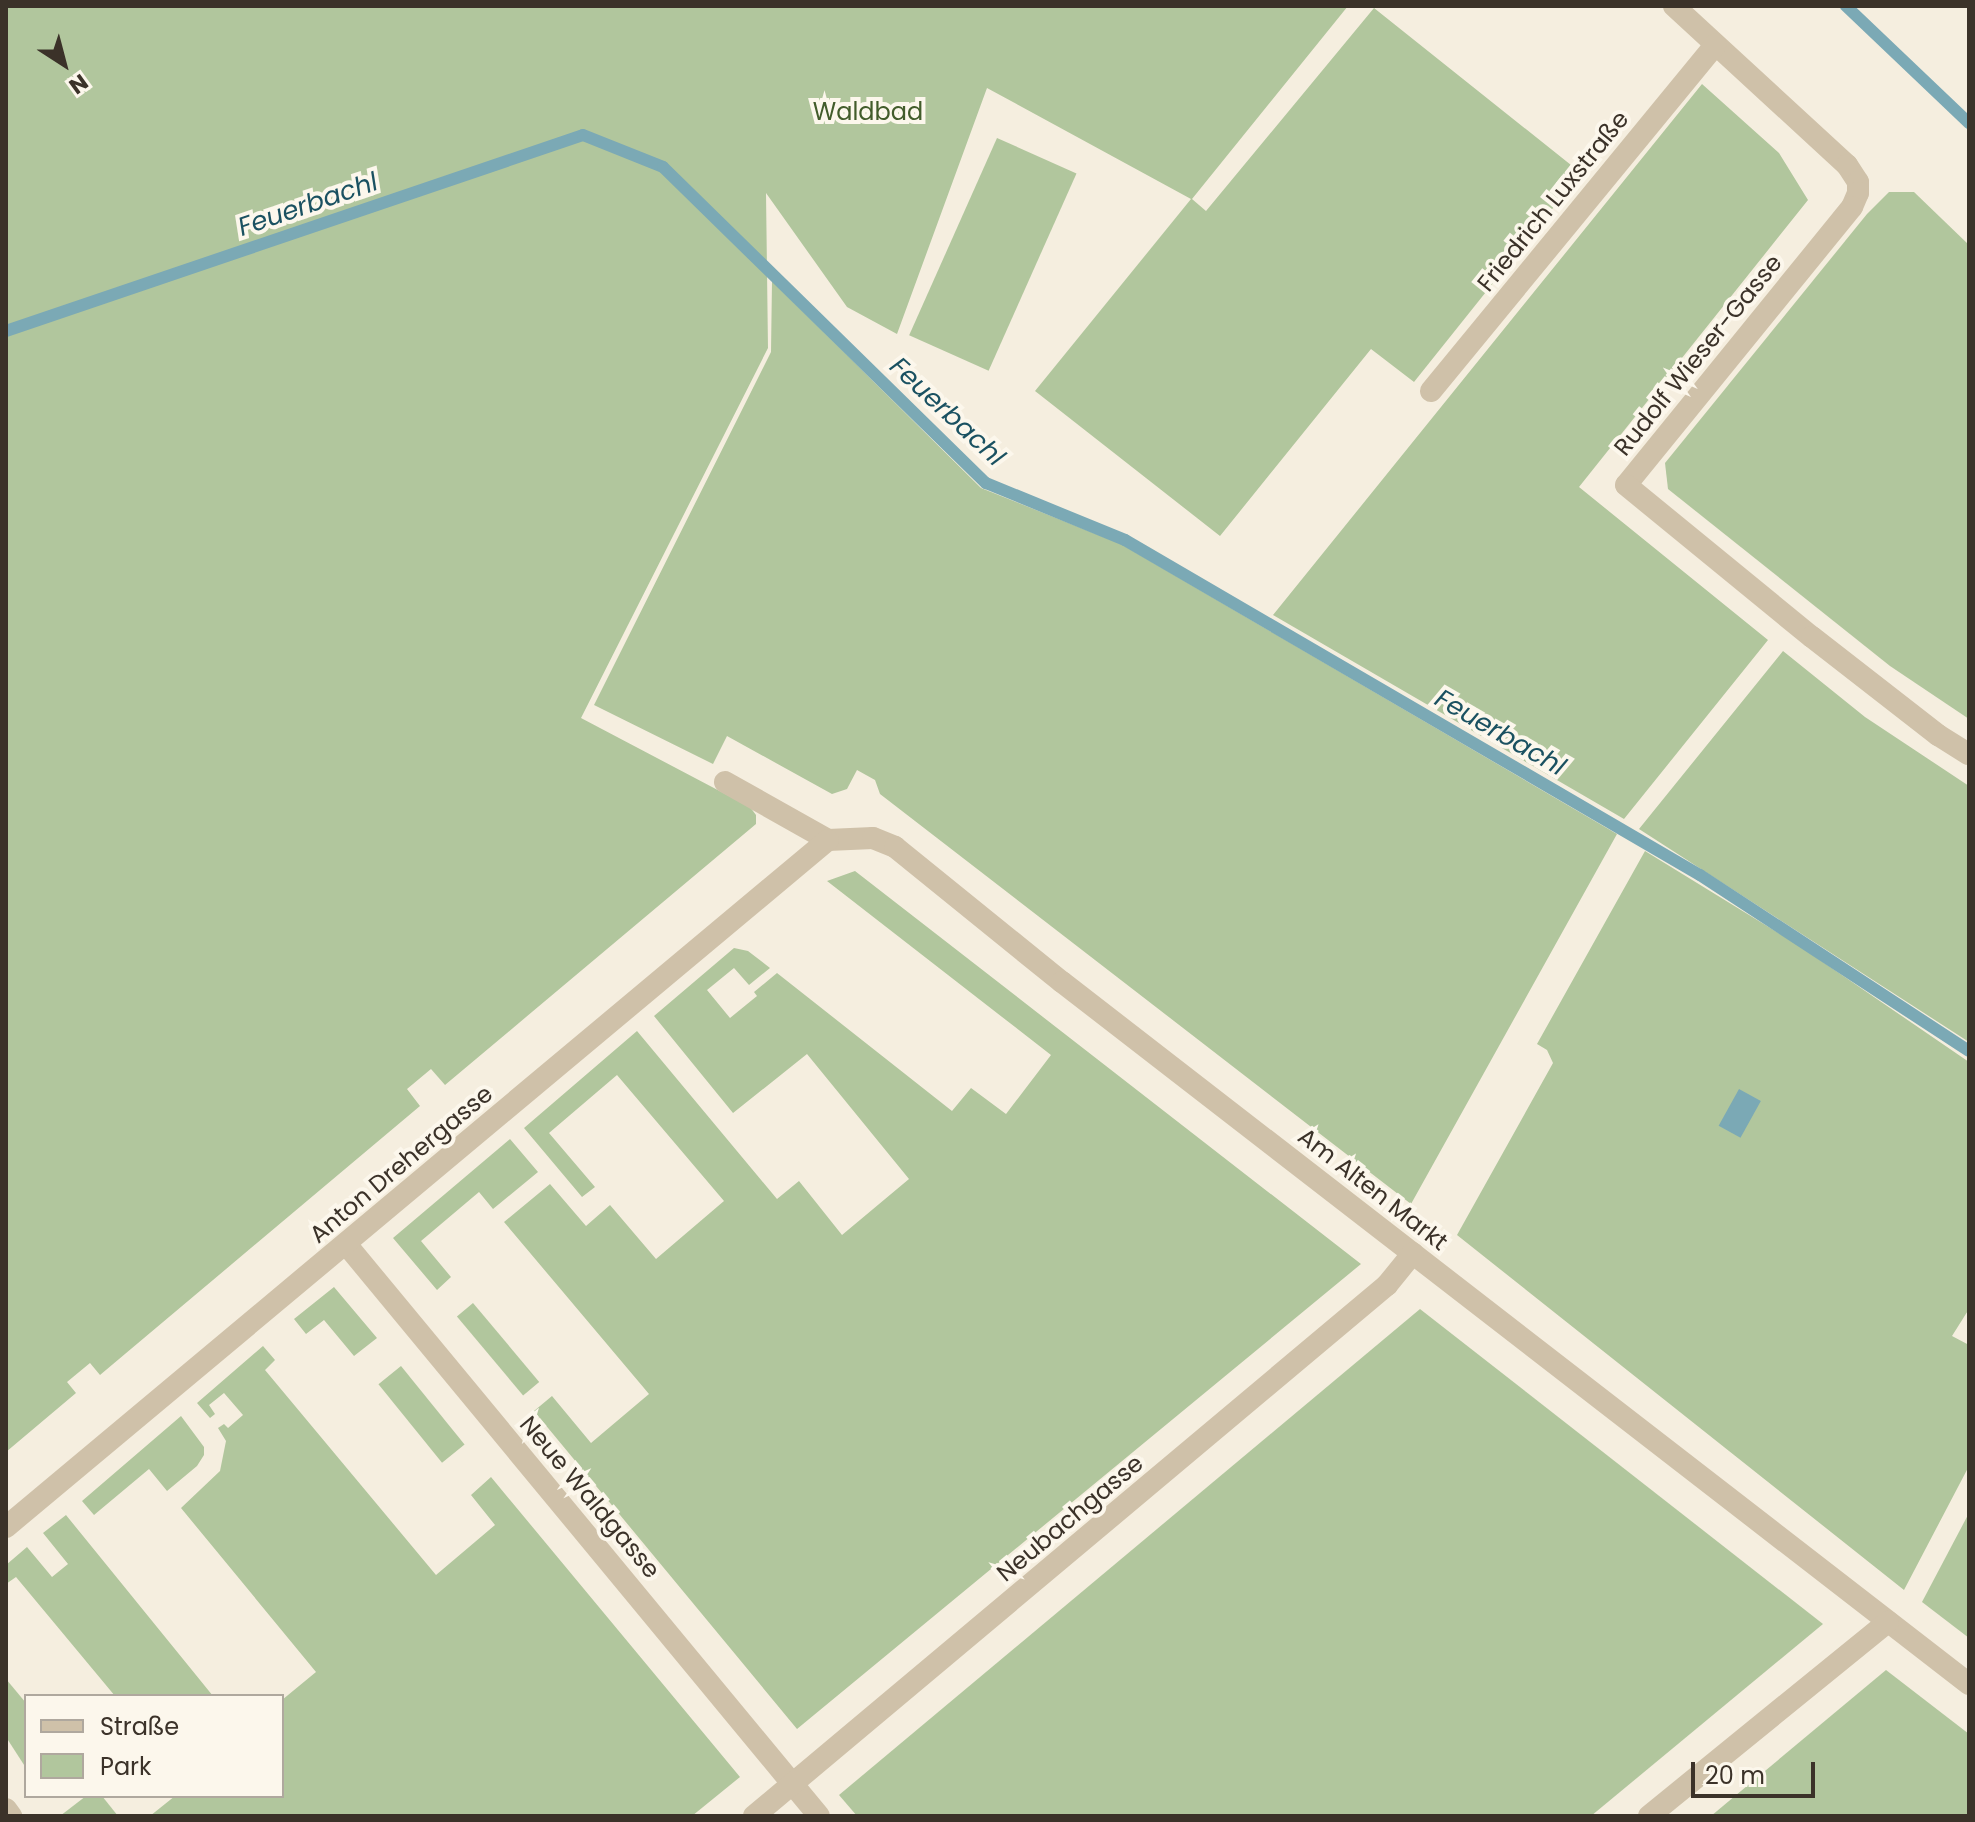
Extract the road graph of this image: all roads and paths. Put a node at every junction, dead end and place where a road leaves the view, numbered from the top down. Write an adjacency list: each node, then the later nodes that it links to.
1 (1674, 6): 2 (street)
2 (1715, 45): 3 (street, Friedrich Luxstraße); 4 (street, Rudolf Wieser-Gasse)
3 (1431, 391)
4 (1969, 754)
5 (725, 782): 6 (street)
6 (828, 840): 7 (street, Anton Drehergasse); 8 (street, Am Alten Markt)
7 (346, 1244): 9 (street, Anton Drehergasse); 12 (street, Neue Waldgasse)
8 (1413, 1253): 10 (street, Am Alten Markt); 12 (street, Neubachgasse)
9 (6, 1527)
10 (1888, 1622): 11 (street, Am Alten Markt); 17 (street)
11 (1969, 1684)
12 (793, 1784): 15 (street, Neubachgasse); 16 (street, Neue Waldgasse)
13 (6, 1809): 14 (street)
14 (11, 1816)
15 (754, 1816)
16 (819, 1816)
17 (1649, 1816)

